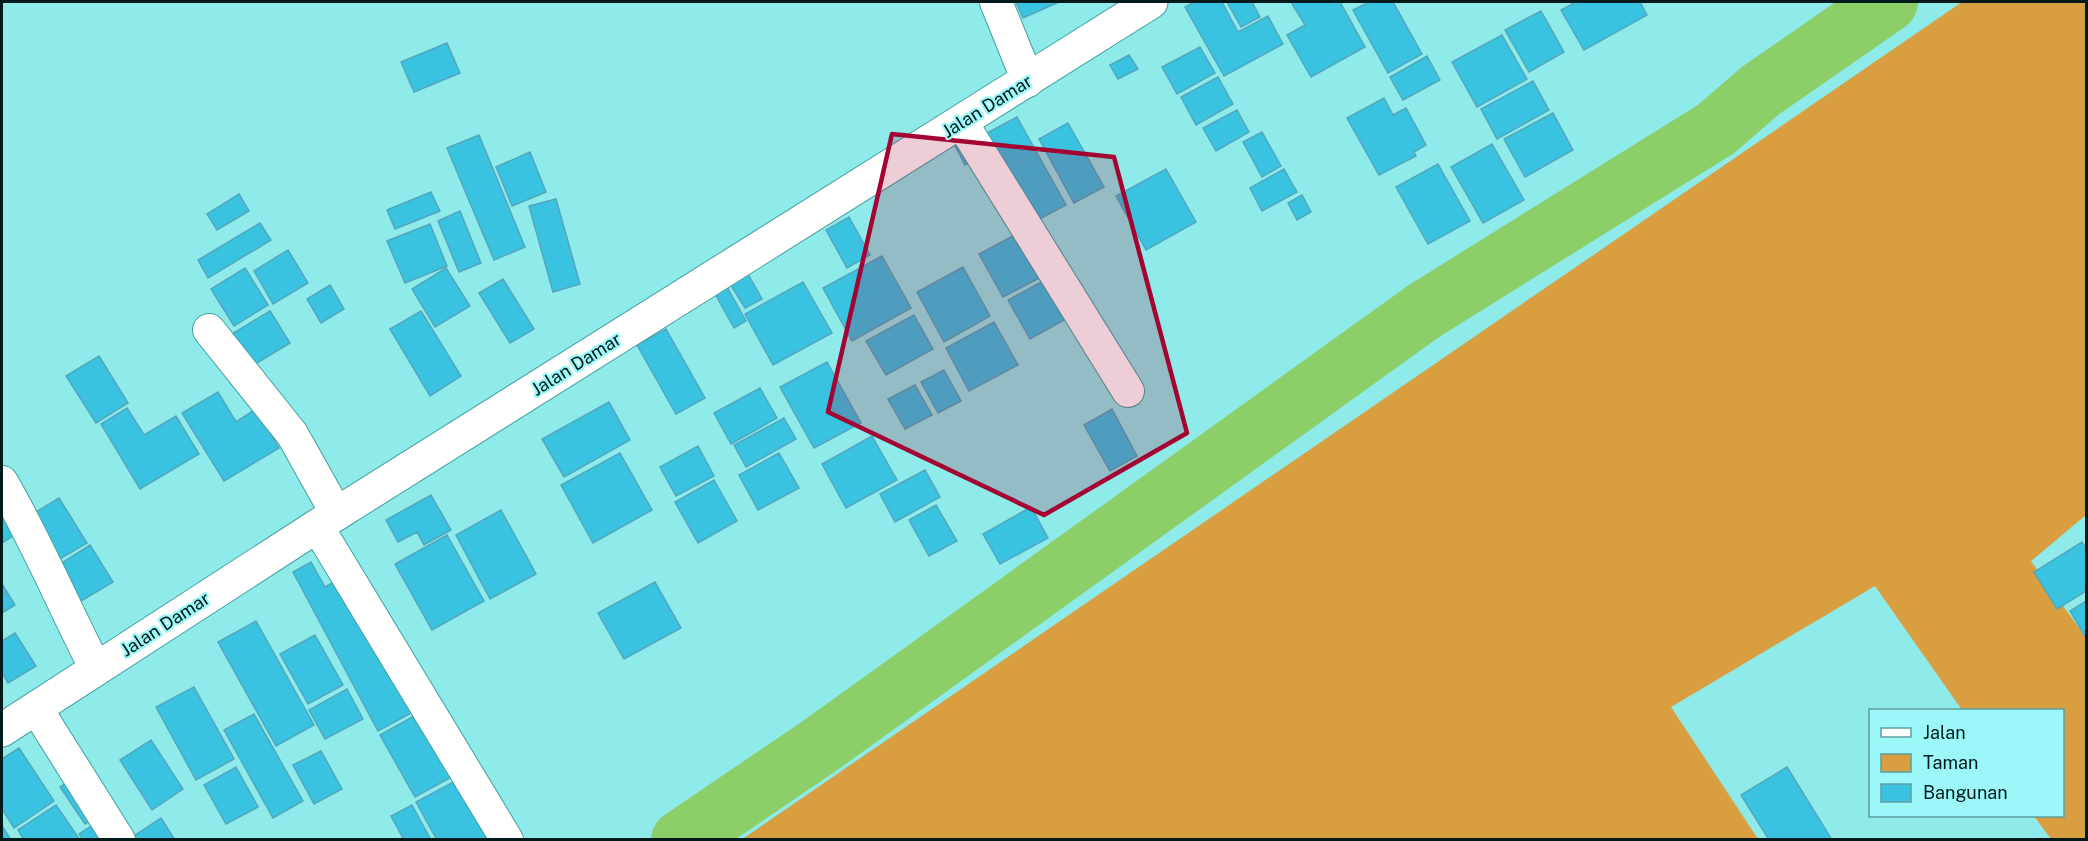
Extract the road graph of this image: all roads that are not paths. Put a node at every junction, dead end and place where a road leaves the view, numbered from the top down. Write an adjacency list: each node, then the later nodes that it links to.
1 (996, 2): 3 (street)
2 (1151, 2): 3 (street, Jalan Damar)
3 (1028, 81): 4 (street, Jalan Damar)
4 (962, 123): 6 (street); 8 (street, Jalan Damar)
5 (209, 330): 8 (street)
6 (1128, 391)
7 (2, 482): 9 (street)
8 (327, 520): 9 (street, Jalan Damar); 13 (street)
9 (96, 669): 10 (street, Jalan Damar)
10 (36, 708): 11 (street, Jalan Damar); 12 (street)
11 (2, 730)
12 (119, 840)
13 (507, 840)

